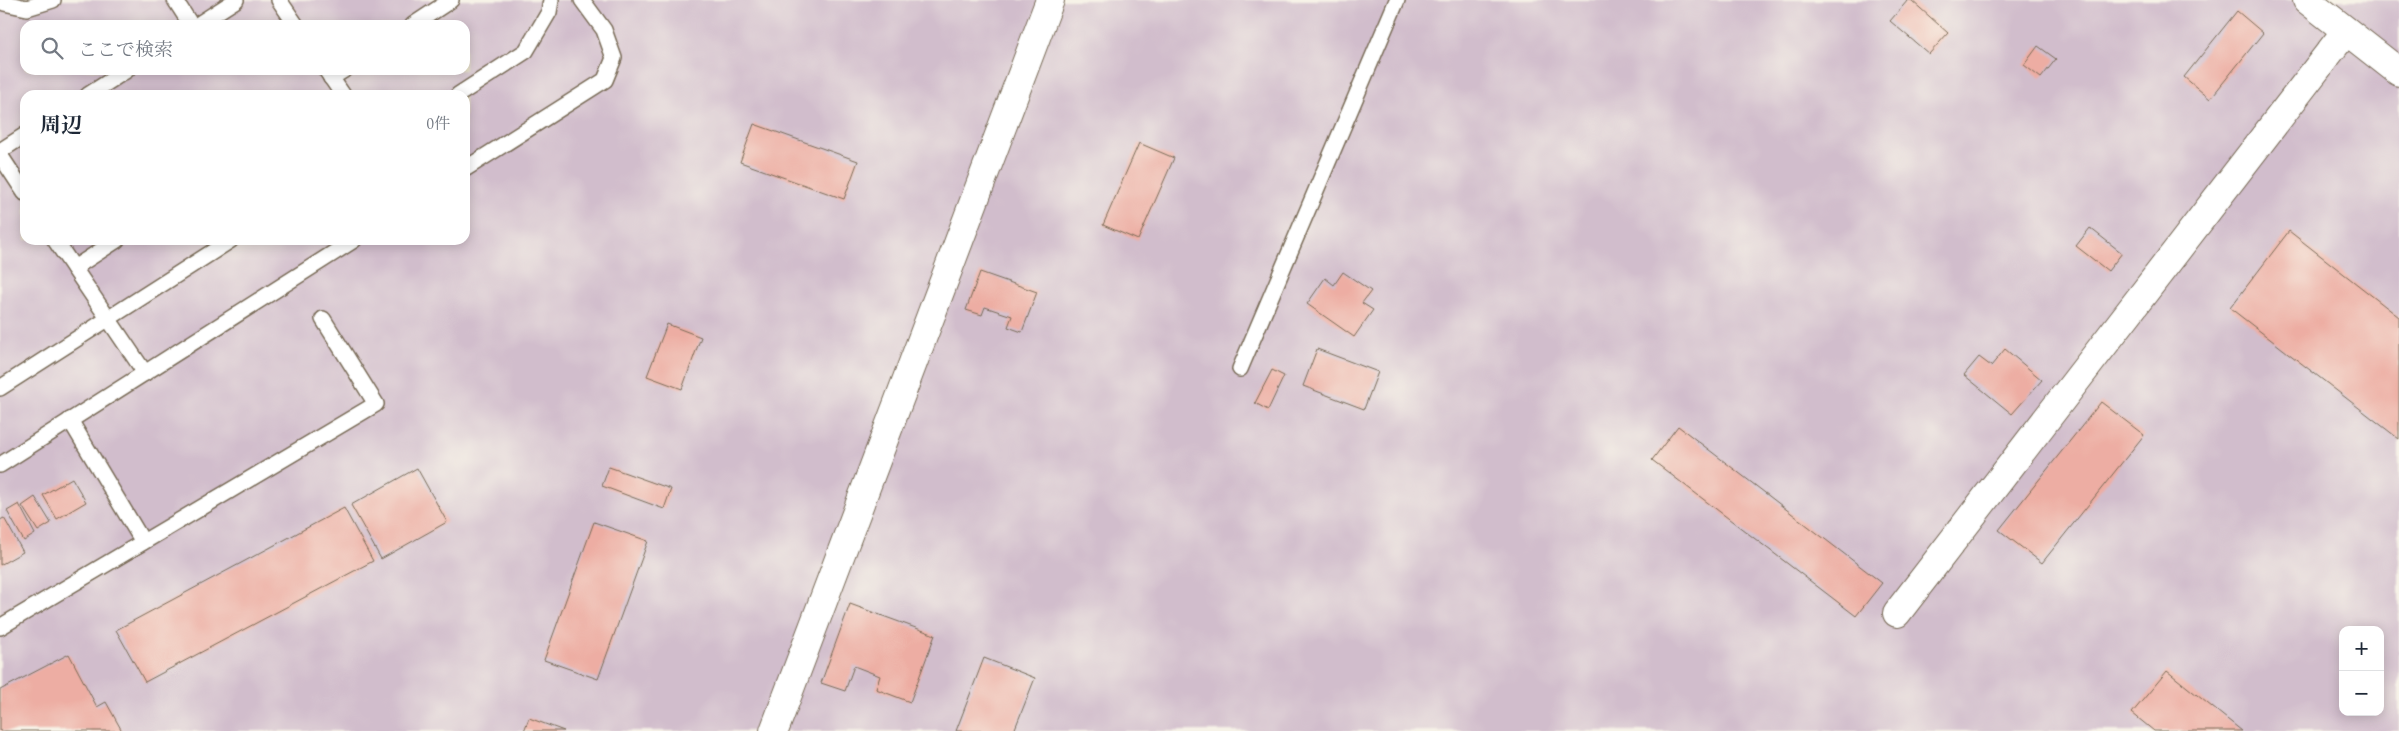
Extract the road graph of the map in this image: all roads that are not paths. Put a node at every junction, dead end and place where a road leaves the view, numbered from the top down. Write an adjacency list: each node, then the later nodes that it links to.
1 (2, 0): 2 (lane)
2 (53, 0)
3 (175, 0): 12 (lane)
4 (236, 0): 13 (lane)
5 (279, 0): 14 (lane)
6 (551, 0): 22 (lane)
7 (582, 0): 25 (lane)
8 (1050, 0): 42 (street)
9 (1397, 0): 34 (lane)
10 (2307, 0): 16 (street)
11 (442, 2): 15 (lane)
12 (188, 20)
13 (205, 20)
14 (293, 20)
15 (419, 20)
16 (2346, 31): 17 (street); 40 (street)
17 (2399, 72)
18 (119, 75): 20 (lane)
19 (335, 75): 21 (lane)
20 (96, 90)
21 (340, 90)
22 (466, 90)
23 (20, 139): 24 (lane)
24 (0, 153): 26 (lane)
25 (470, 166)
26 (20, 185)
27 (59, 245): 31 (lane)
28 (108, 245): 31 (lane)
29 (223, 245): 32 (lane)
30 (346, 245): 35 (lane)
31 (74, 268): 32 (lane)
32 (108, 318): 35 (lane); 36 (lane)
33 (323, 319): 39 (lane)
34 (1240, 369)
35 (145, 373): 37 (lane)
36 (0, 388)
37 (70, 420): 38 (lane); 39 (lane)
38 (0, 465)
39 (143, 542): 41 (lane)
40 (1897, 613)
41 (0, 627)
42 (774, 731)

